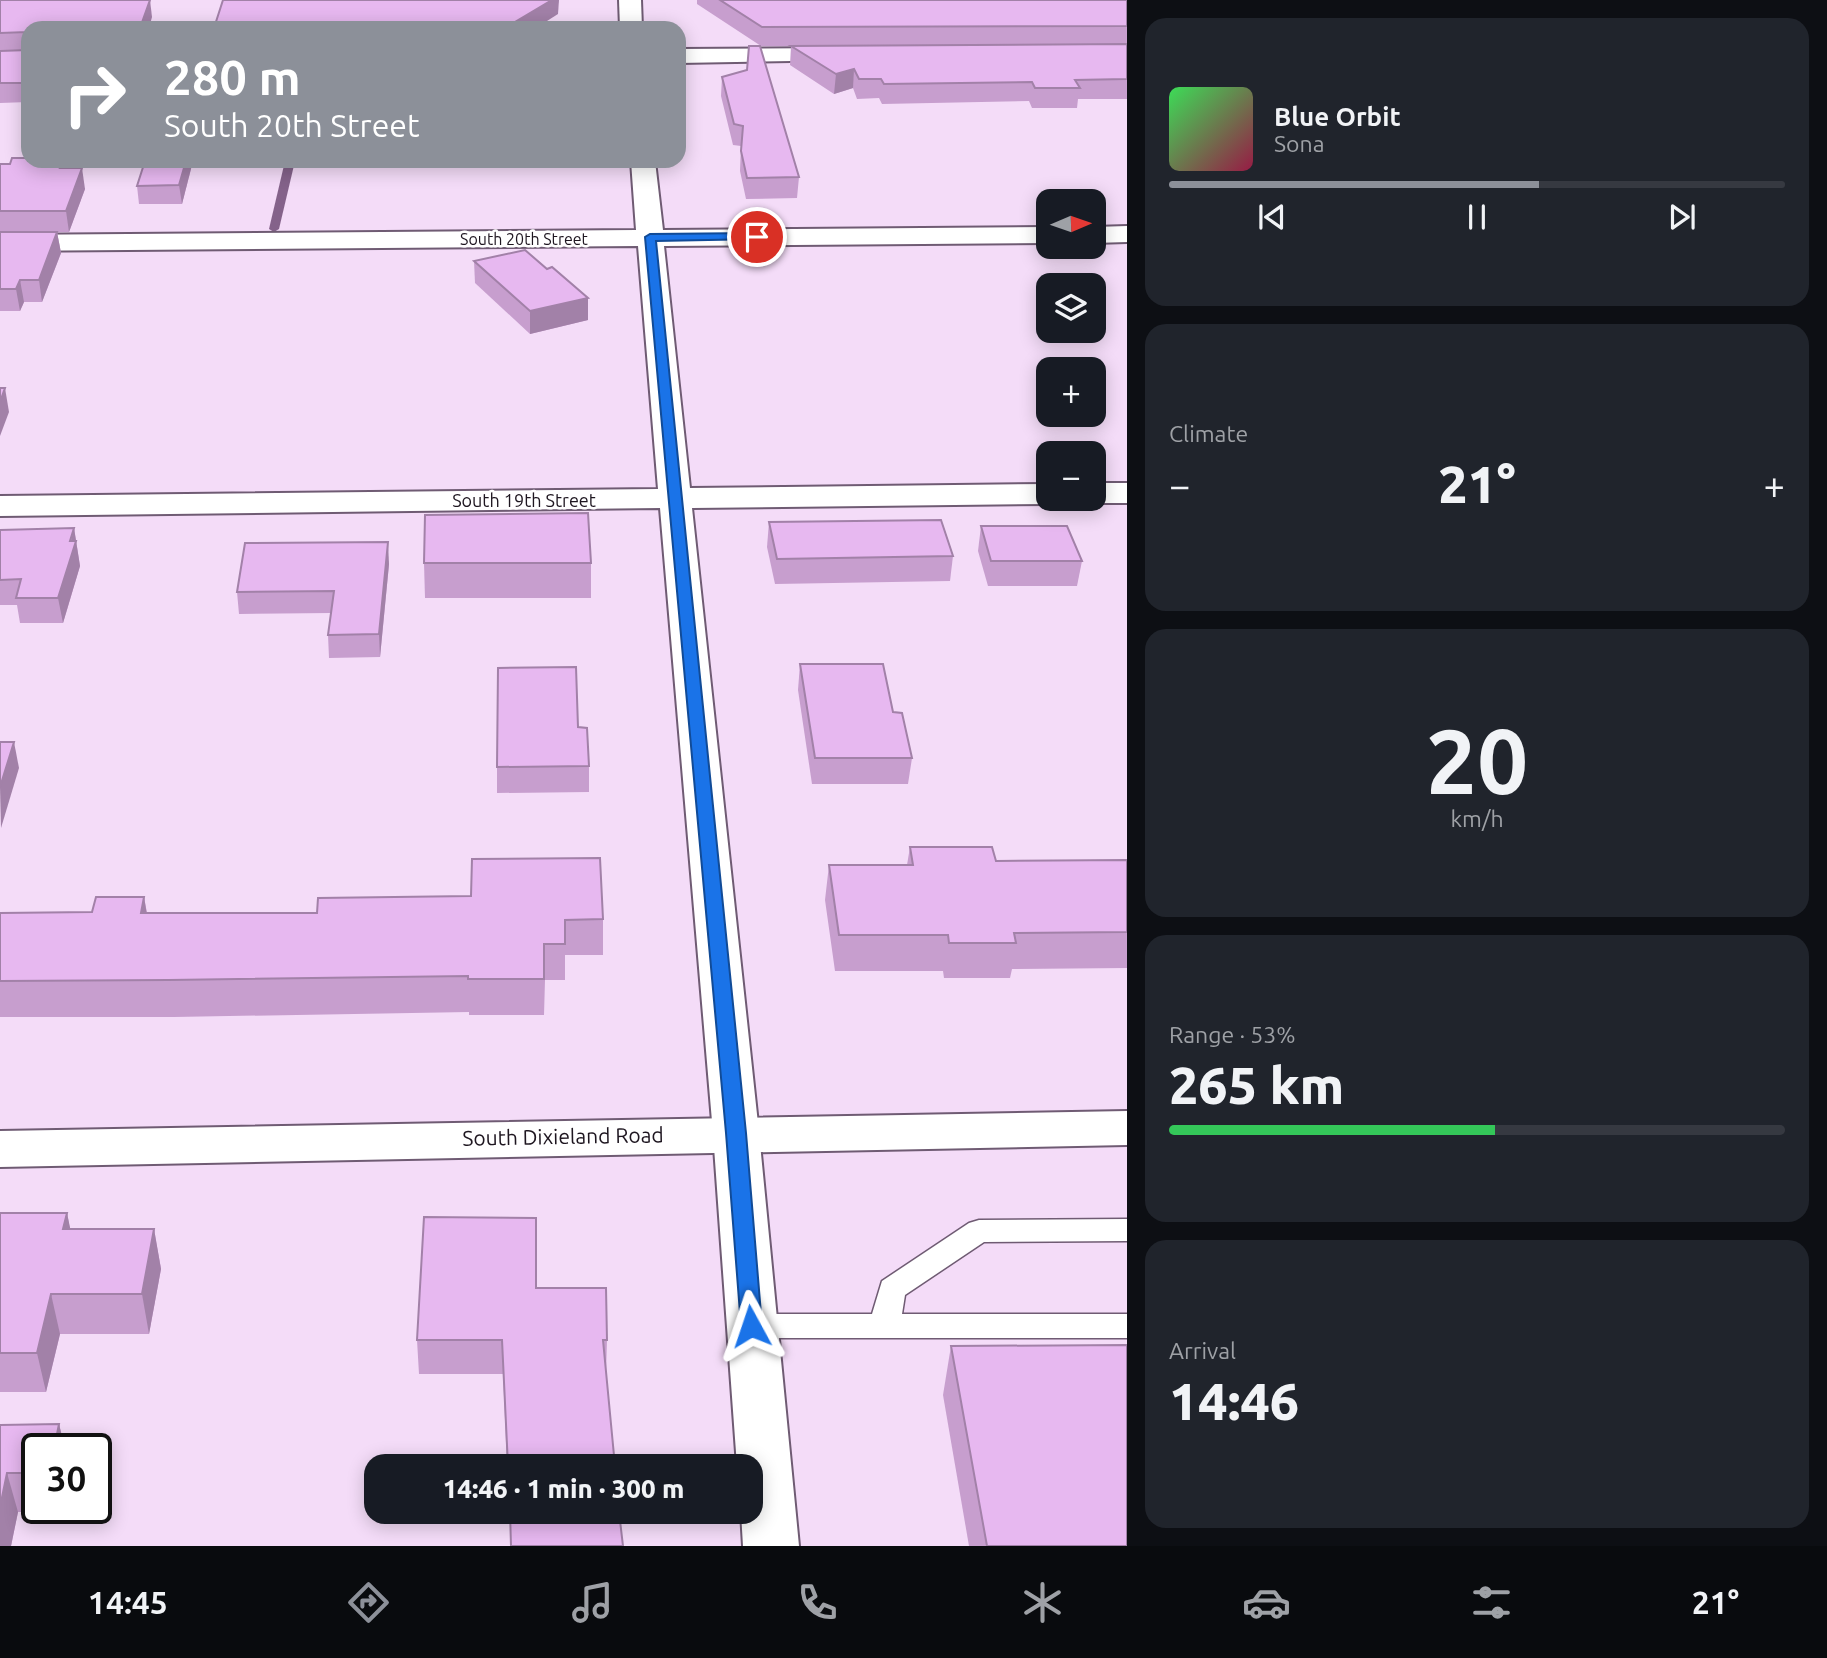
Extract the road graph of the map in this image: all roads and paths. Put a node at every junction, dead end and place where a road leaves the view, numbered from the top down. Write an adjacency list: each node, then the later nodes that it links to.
1 (630, 0): 2 (street)
2 (631, 21)
3 (869, 55): 4 (street)
4 (686, 56)
5 (644, 168): 9 (street)
6 (1127, 234): 8 (street)
7 (1036, 235): 9 (street, South 20th Street)
8 (1106, 235)
9 (650, 237): 10 (street, South 20th Street); 14 (street)
10 (0, 243)
11 (1106, 493): 12 (street)
12 (1127, 493)
13 (1036, 494): 14 (street, South 19th Street)
14 (675, 500): 15 (street, South 19th Street); 17 (street)
15 (0, 506)
16 (1127, 1128): 17 (street, South Dixieland Road)
17 (736, 1133): 18 (street, South Dixieland Road); 20 (street)
18 (0, 1149)
19 (1127, 1230): 21 (lane)
20 (751, 1326): 21 (lane); 23 (street)
21 (884, 1326): 22 (lane)
22 (1127, 1326)
23 (771, 1546)

